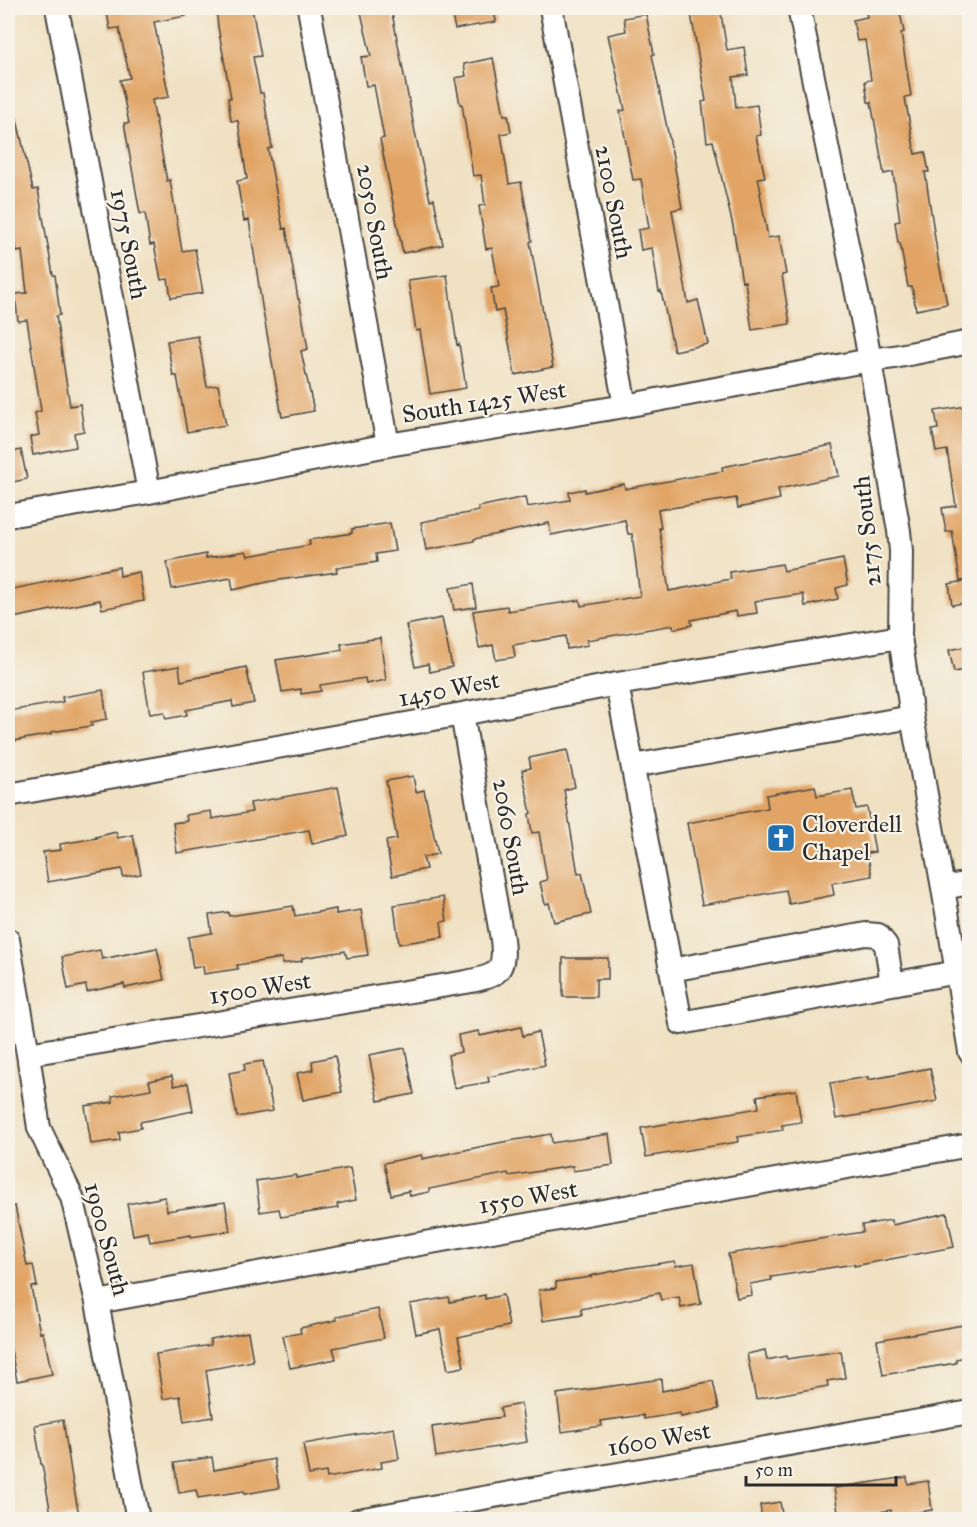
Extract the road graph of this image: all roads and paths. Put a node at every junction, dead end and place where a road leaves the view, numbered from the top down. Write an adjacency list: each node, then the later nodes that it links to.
1 (57, 8): 9 (street, 1975 South)
2 (309, 8): 8 (street, 2050 South)
3 (550, 8): 7 (street, 2100 South)
4 (799, 8): 6 (street, 2175 South)
5 (969, 342): 6 (street, South 1425 West)
6 (870, 360): 7 (street, South 1425 West); 11 (street, 2175 South)
7 (625, 406): 8 (street, South 1425 West)
8 (388, 445): 9 (street, South 1425 West)
9 (148, 492): 10 (street, South 1425 West)
10 (8, 516)
11 (900, 637): 12 (street, 1450 West); 14 (street, 2175 South)
12 (617, 684): 13 (street, 1450 West); 15 (street)
13 (462, 714): 16 (street, 1450 West); 20 (street, 2060 South)
14 (912, 717): 15 (street); 18 (street, 2175 South)
15 (633, 766): 21 (street)
16 (8, 795)
17 (969, 882): 18 (street)
18 (943, 888): 22 (street, 2175 South)
19 (8, 940): 25 (street, 1900 South)
20 (499, 970): 25 (street, 1500 West)
21 (671, 970): 23 (street); 23 (street)
22 (957, 972): 23 (street); 24 (street, 2175 South)
23 (892, 984)
24 (969, 1052)
25 (28, 1054): 27 (street, 1900 South)
26 (969, 1145): 27 (street, 1550 West)
27 (97, 1302): 29 (street, 1900 South)
28 (969, 1412): 30 (street, 1600 West)
29 (138, 1520)
30 (358, 1520)

